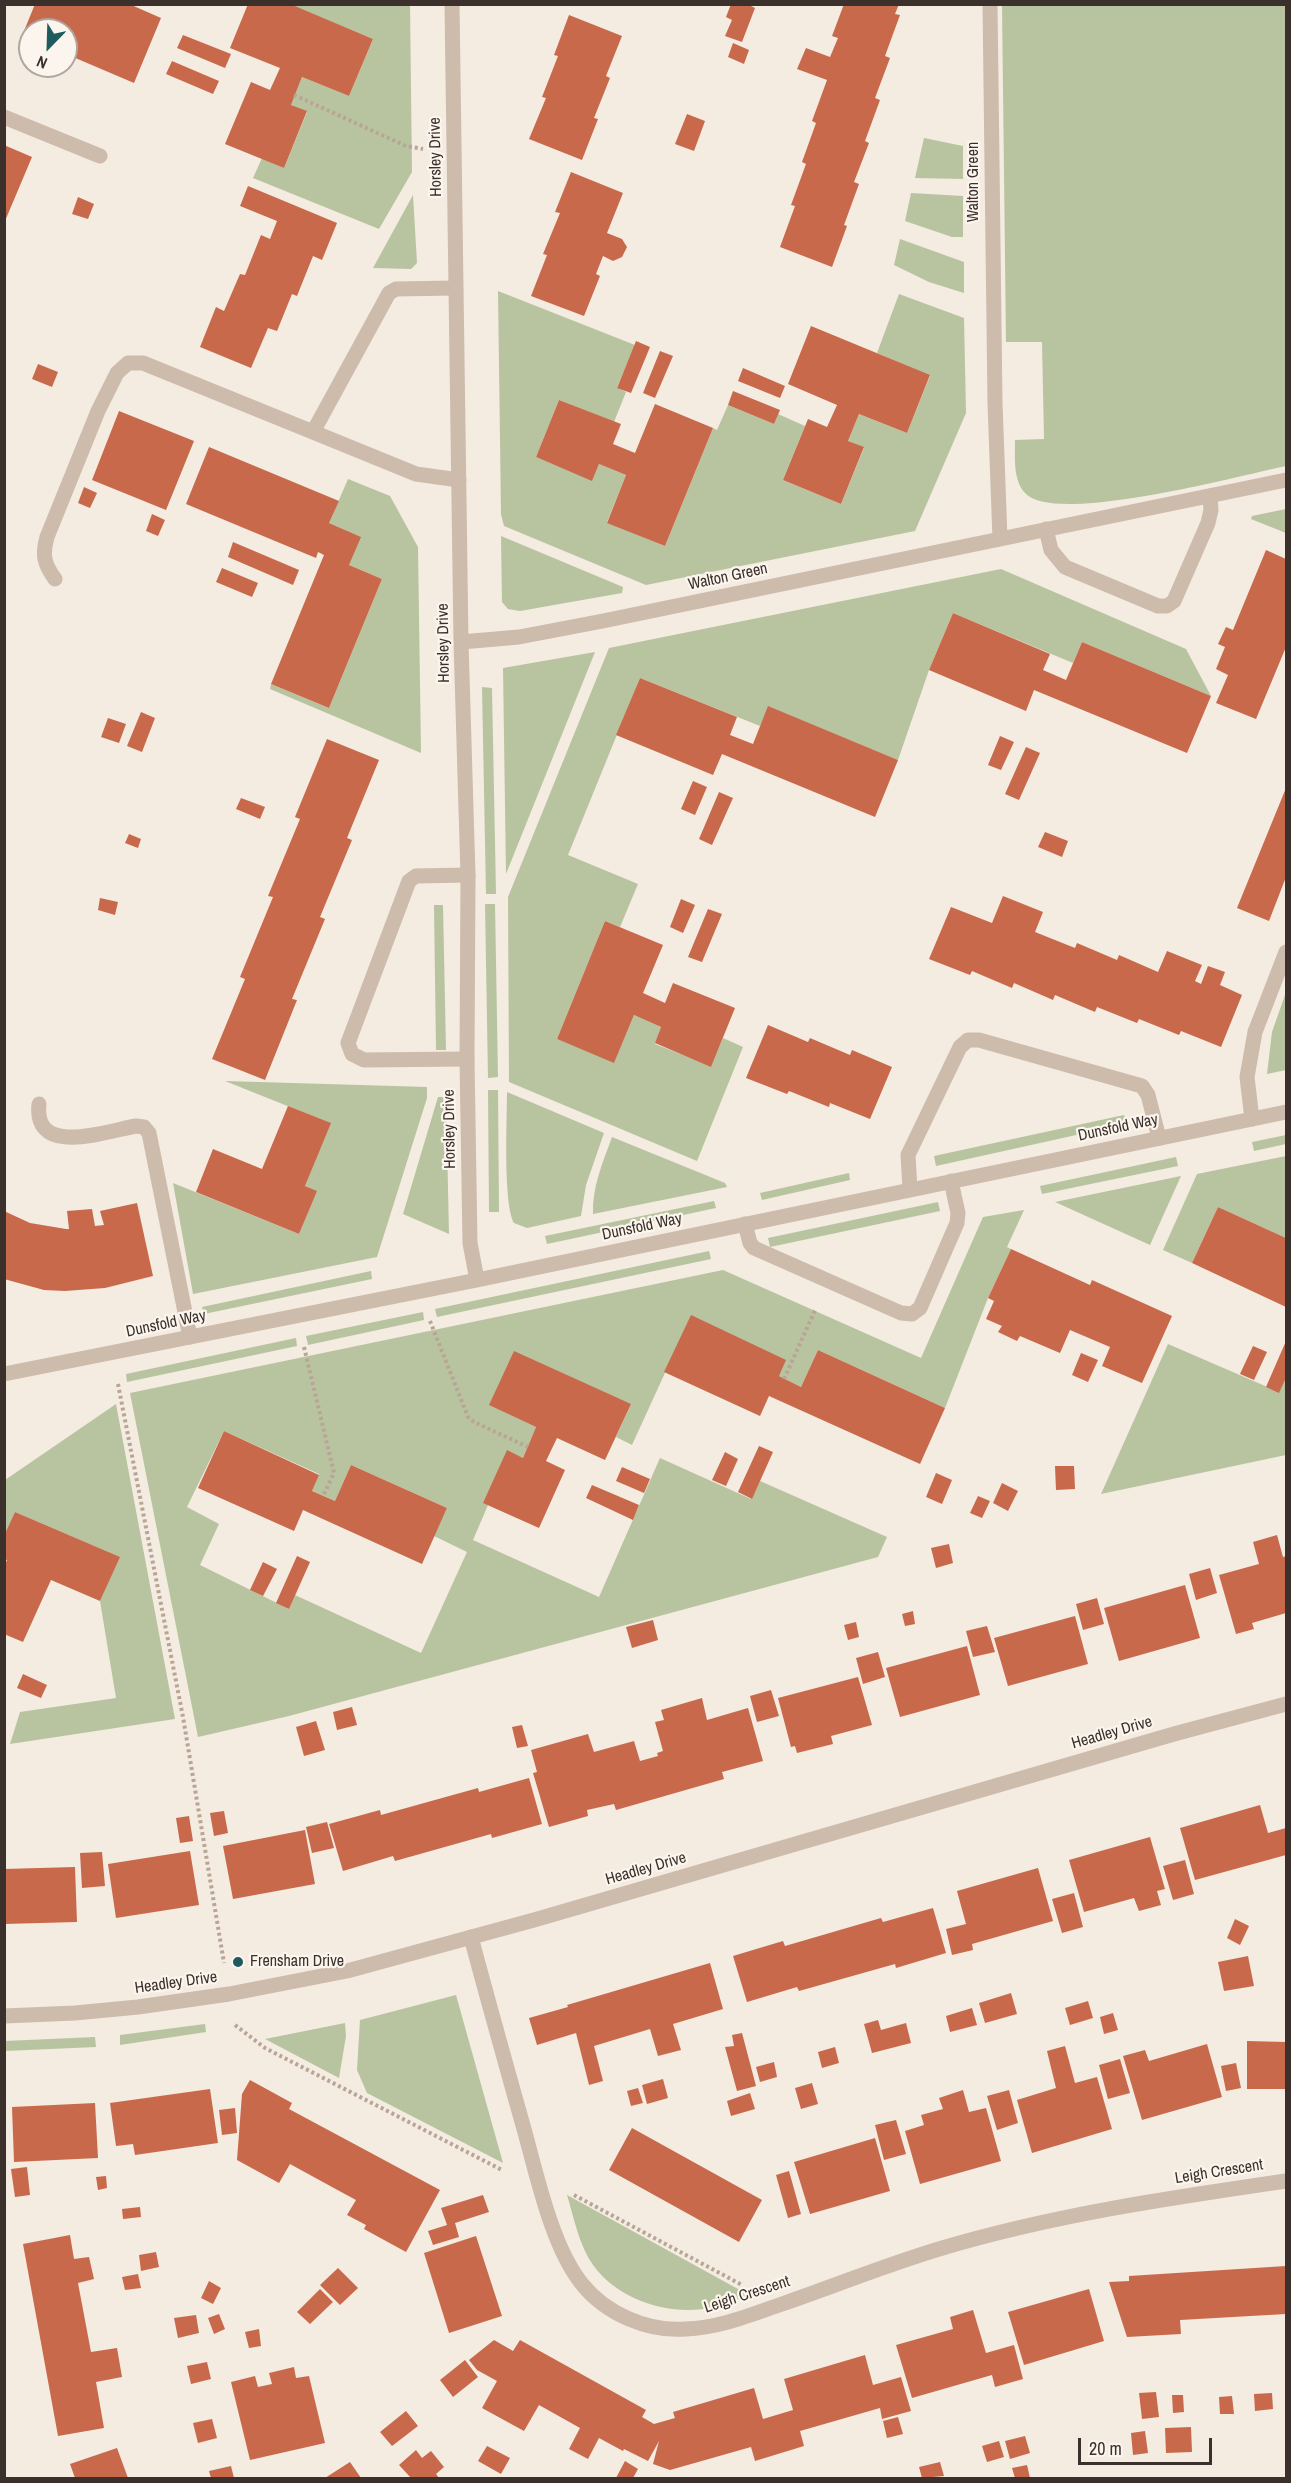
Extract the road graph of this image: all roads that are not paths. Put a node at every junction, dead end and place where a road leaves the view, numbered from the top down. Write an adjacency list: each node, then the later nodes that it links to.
1 (452, 4): 5 (street, Horsley Drive)
2 (990, 4): 11 (street, Walton Green)
3 (4, 117): 4 (street)
4 (100, 156)
5 (455, 288): 6 (street); 7 (street, Horsley Drive)
6 (313, 432): 7 (street); 12 (street)
7 (459, 480): 13 (street, Horsley Drive)
8 (1287, 480): 9 (street, Walton Green)
9 (1210, 496): 10 (street, Walton Green); 10 (street)
10 (1046, 528): 11 (street, Walton Green)
11 (1000, 539): 13 (street, Walton Green)
12 (55, 579)
13 (461, 642): 14 (street, Horsley Drive)
14 (468, 875): 16 (street, Horsley Drive); 16 (street)
15 (1287, 952): 19 (street)
16 (467, 1059): 24 (street, Horsley Drive)
17 (39, 1104): 25 (street)
18 (1287, 1112): 19 (street, Dunsfold Way)
19 (1252, 1119): 20 (street, Dunsfold Way)
20 (1159, 1138): 21 (street, Dunsfold Way); 22 (street)
21 (951, 1181): 22 (street, Dunsfold Way); 23 (street)
22 (910, 1189): 23 (street, Dunsfold Way)
23 (745, 1224): 24 (street, Dunsfold Way)
24 (477, 1280): 25 (street, Dunsfold Way)
25 (190, 1337): 26 (street, Dunsfold Way)
26 (4, 1374)
27 (1287, 1704): 28 (street, Headley Drive)
28 (471, 1937): 29 (street, Headley Drive); 30 (street, Leigh Crescent)
29 (4, 2016)
30 (1287, 2181)

